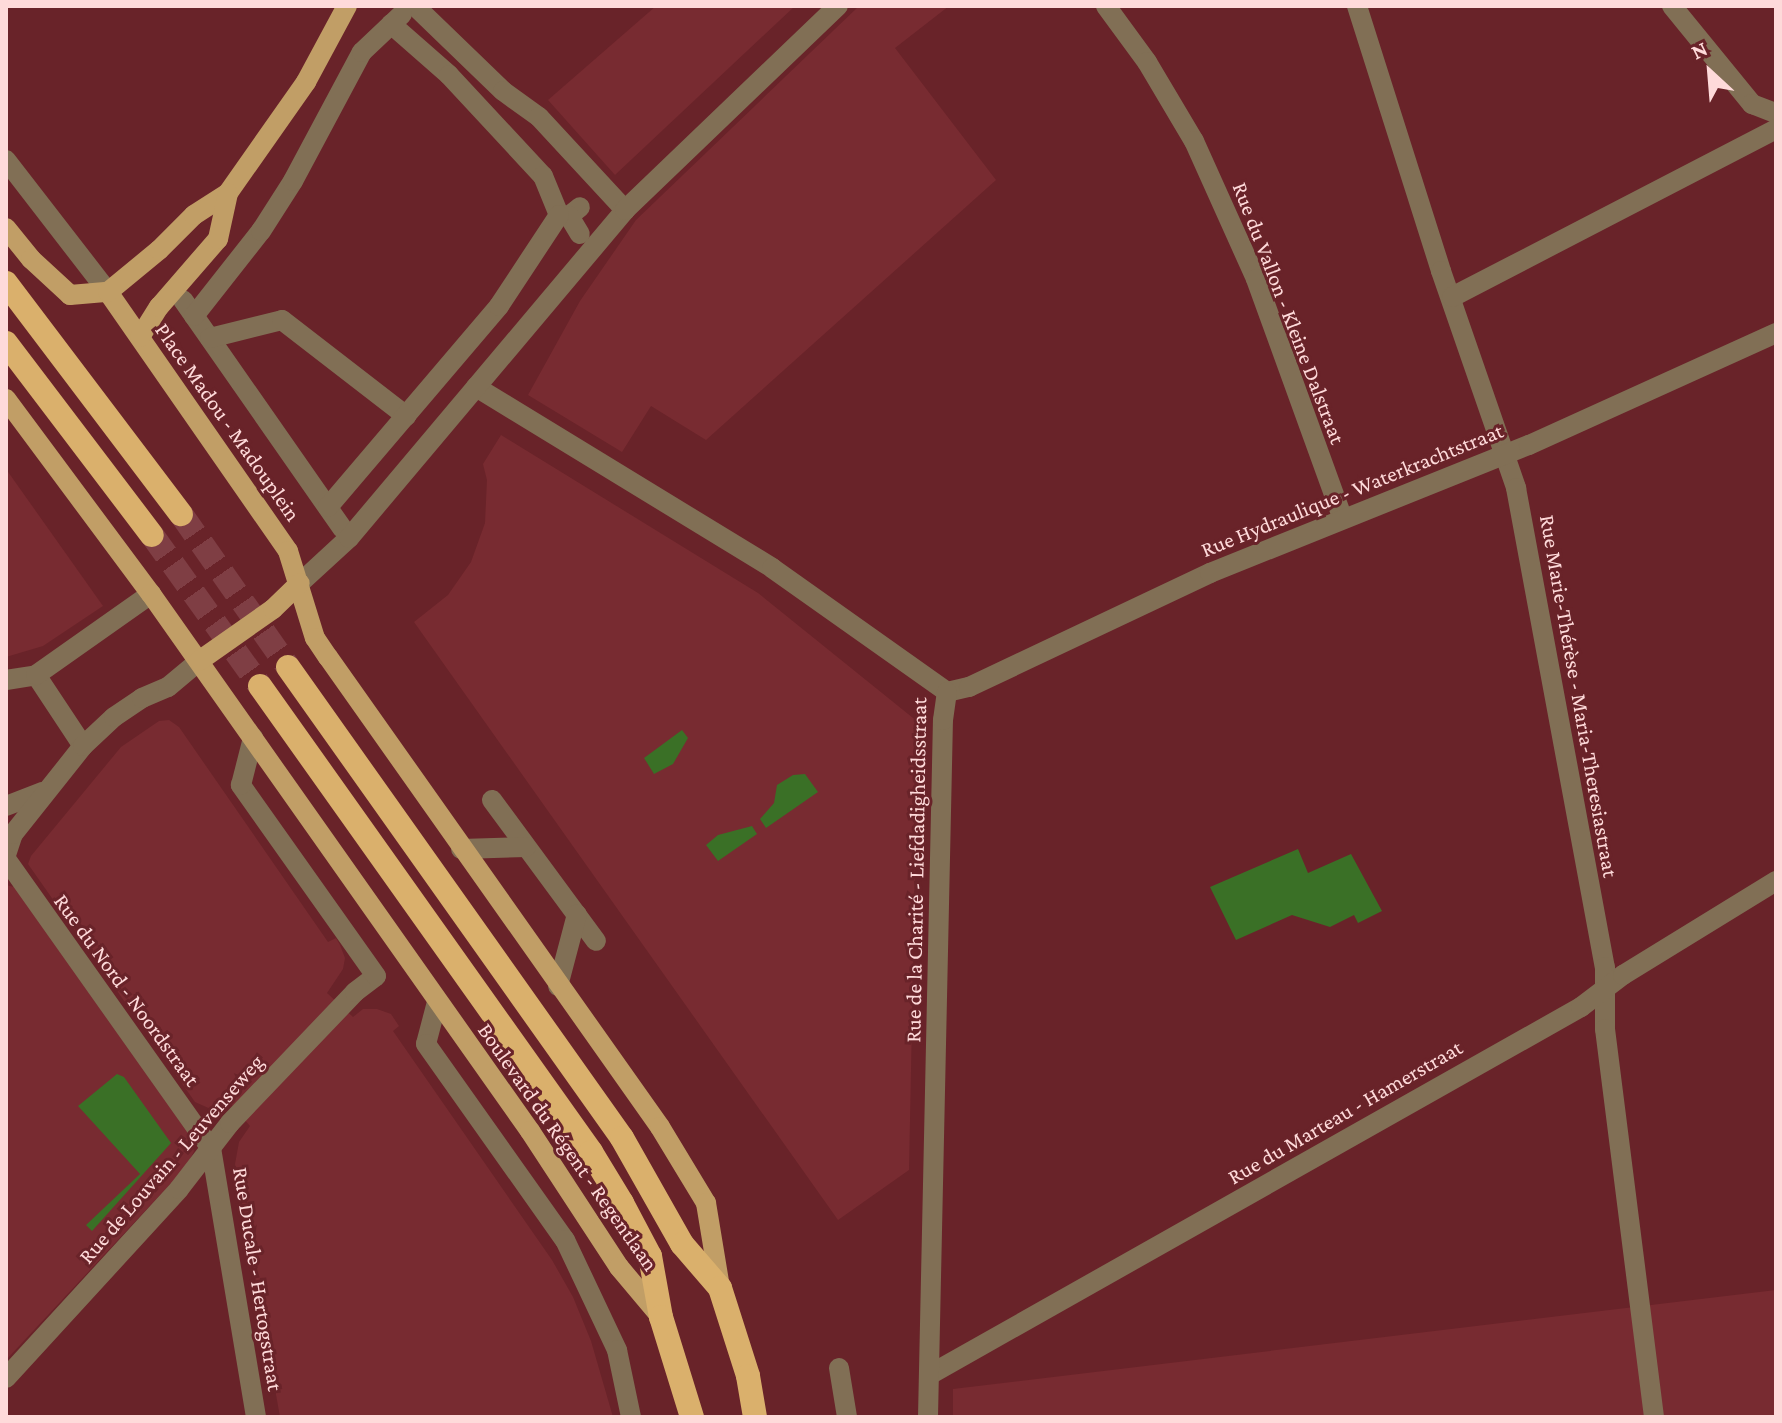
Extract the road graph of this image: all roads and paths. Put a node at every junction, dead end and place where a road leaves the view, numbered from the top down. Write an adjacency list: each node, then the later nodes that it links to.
1 (347, 6): 10 (main road)
2 (838, 6): 11 (street)
3 (1106, 6): 28 (street, Rue du Vallon - Kleine Dalstraat)
4 (1357, 6): 17 (street, Rue Marie-Thérèse - Maria-Theresiastraat)
5 (1672, 6): 7 (street)
6 (403, 14): 11 (street); 12 (street); 20 (street)
7 (1776, 113)
8 (1776, 129): 17 (street)
9 (6, 160): 16 (street)
10 (228, 193): 16 (main road); 19 (main road)
11 (625, 210): 22 (street)
12 (569, 213): 14 (street); 24 (street)
13 (6, 228): 16 (main road)
14 (580, 234)
15 (6, 283): 27 (highway)
16 (108, 292): 19 (main road, Place Madou - Madouplein)
17 (1452, 297): 25 (street, Rue Marie-Thérèse - Maria-Theresiastraat)
18 (1776, 333): 25 (street, Rue Hydraulique - Waterkrachtstraat)
19 (140, 337): 31 (main road, Place Madou - Madouplein)
20 (210, 338): 24 (street); 26 (street)
21 (6, 343): 30 (highway)
22 (476, 387): 31 (street); 38 (street, Rue de la Charité - Liefdadigheidsstraat)
23 (6, 399): 32 (main road, Boulevard du Régent - Regentlaan)
24 (406, 416): 26 (street)
25 (1504, 455): 28 (street, Rue Hydraulique - Waterkrachtstraat); 51 (street, Rue Marie-Thérèse - Maria-Theresiastraat)
26 (328, 507): 29 (street)
27 (181, 514)
28 (1343, 519): 38 (street, Rue Hydraulique - Waterkrachtstraat)
29 (343, 529)
30 (152, 535)
31 (300, 583): 33 (main road); 45 (main road, Place Madou - Madouplein)
32 (151, 594): 33 (main road, Boulevard du Régent - Regentlaan); 35 (street)
33 (199, 661): 39 (main road, Boulevard du Régent - Regentlaan); 40 (street)
34 (288, 667): 54 (highway)
35 (36, 675): 36 (street); 40 (street)
36 (6, 680)
37 (260, 686): 55 (highway)
38 (947, 692): 57 (street, Rue de la Charité - Liefdadigheidsstraat)
39 (253, 738): 52 (main road, Boulevard du Régent - Regentlaan); 53 (street, Rue de Louvain - Leuvenseweg)
40 (83, 746): 41 (street)
41 (47, 791): 43 (street); 46 (street)
42 (492, 800): 44 (street)
43 (6, 806)
44 (526, 847): 45 (street); 48 (street)
45 (461, 849): 50 (main road, Place Madou - Madouplein)
46 (6, 857): 53 (street, Rue du Nord - Noordstraat)
47 (1776, 881): 51 (street, Rue du Marteau - Hamerstraat)
48 (577, 914): 49 (street); 50 (street)
49 (596, 941)
50 (558, 986): 54 (main road, Place Madou - Madouplein)
51 (1605, 989): 57 (street, Rue du Marteau - Hamerstraat); 65 (street, Rue Marie-Thérèse - Maria-Theresiastraat)
52 (437, 1002): 55 (main road, Boulevard du Régent - Regentlaan); 60 (street)
53 (211, 1148): 58 (street, Rue de Louvain - Leuvenseweg); 59 (street, Rue Ducale - Hertogstraat)
54 (720, 1288): 62 (highway)
55 (661, 1317): 61 (highway)
56 (839, 1368): 63 (street)
57 (931, 1374): 64 (street, Rue de la Charité - Liefdadigheidsstraat)
58 (6, 1378)
59 (256, 1417)
60 (631, 1417)
61 (692, 1417)
62 (755, 1417)
63 (847, 1417)
64 (928, 1417)
65 (1654, 1417)

